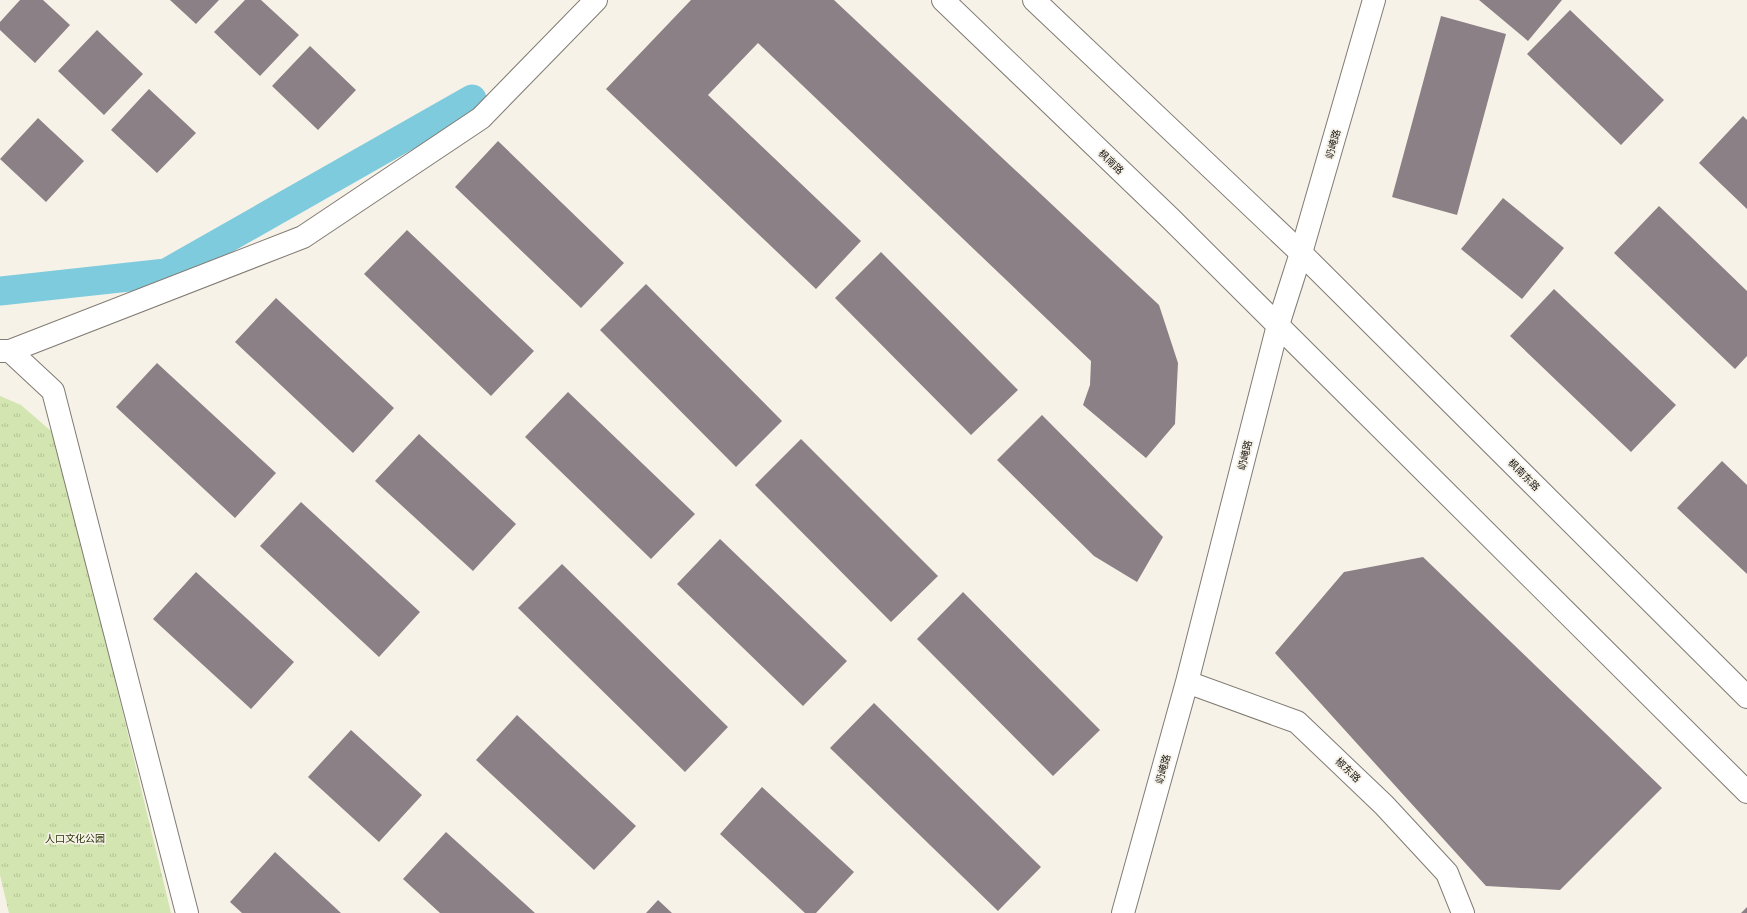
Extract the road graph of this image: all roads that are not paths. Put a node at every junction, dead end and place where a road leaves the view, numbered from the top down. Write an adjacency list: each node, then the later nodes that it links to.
1 (596, 0): 7 (street)
2 (943, 0): 6 (street, 枫南路)
3 (1034, 0): 5 (street)
4 (1374, 0): 5 (street, 屷崦路)
5 (1301, 253): 6 (street, 屷崦路); 9 (street, 枫南东路)
6 (1278, 325): 8 (street, 屷崦路); 10 (street, 枫南路)
7 (5, 351): 11 (street)
8 (1187, 682): 12 (street, 屷崦路); 13 (street, 椒东路)
9 (1747, 697)
10 (1747, 792)
11 (187, 913)
12 (1123, 913)
13 (1463, 913)

